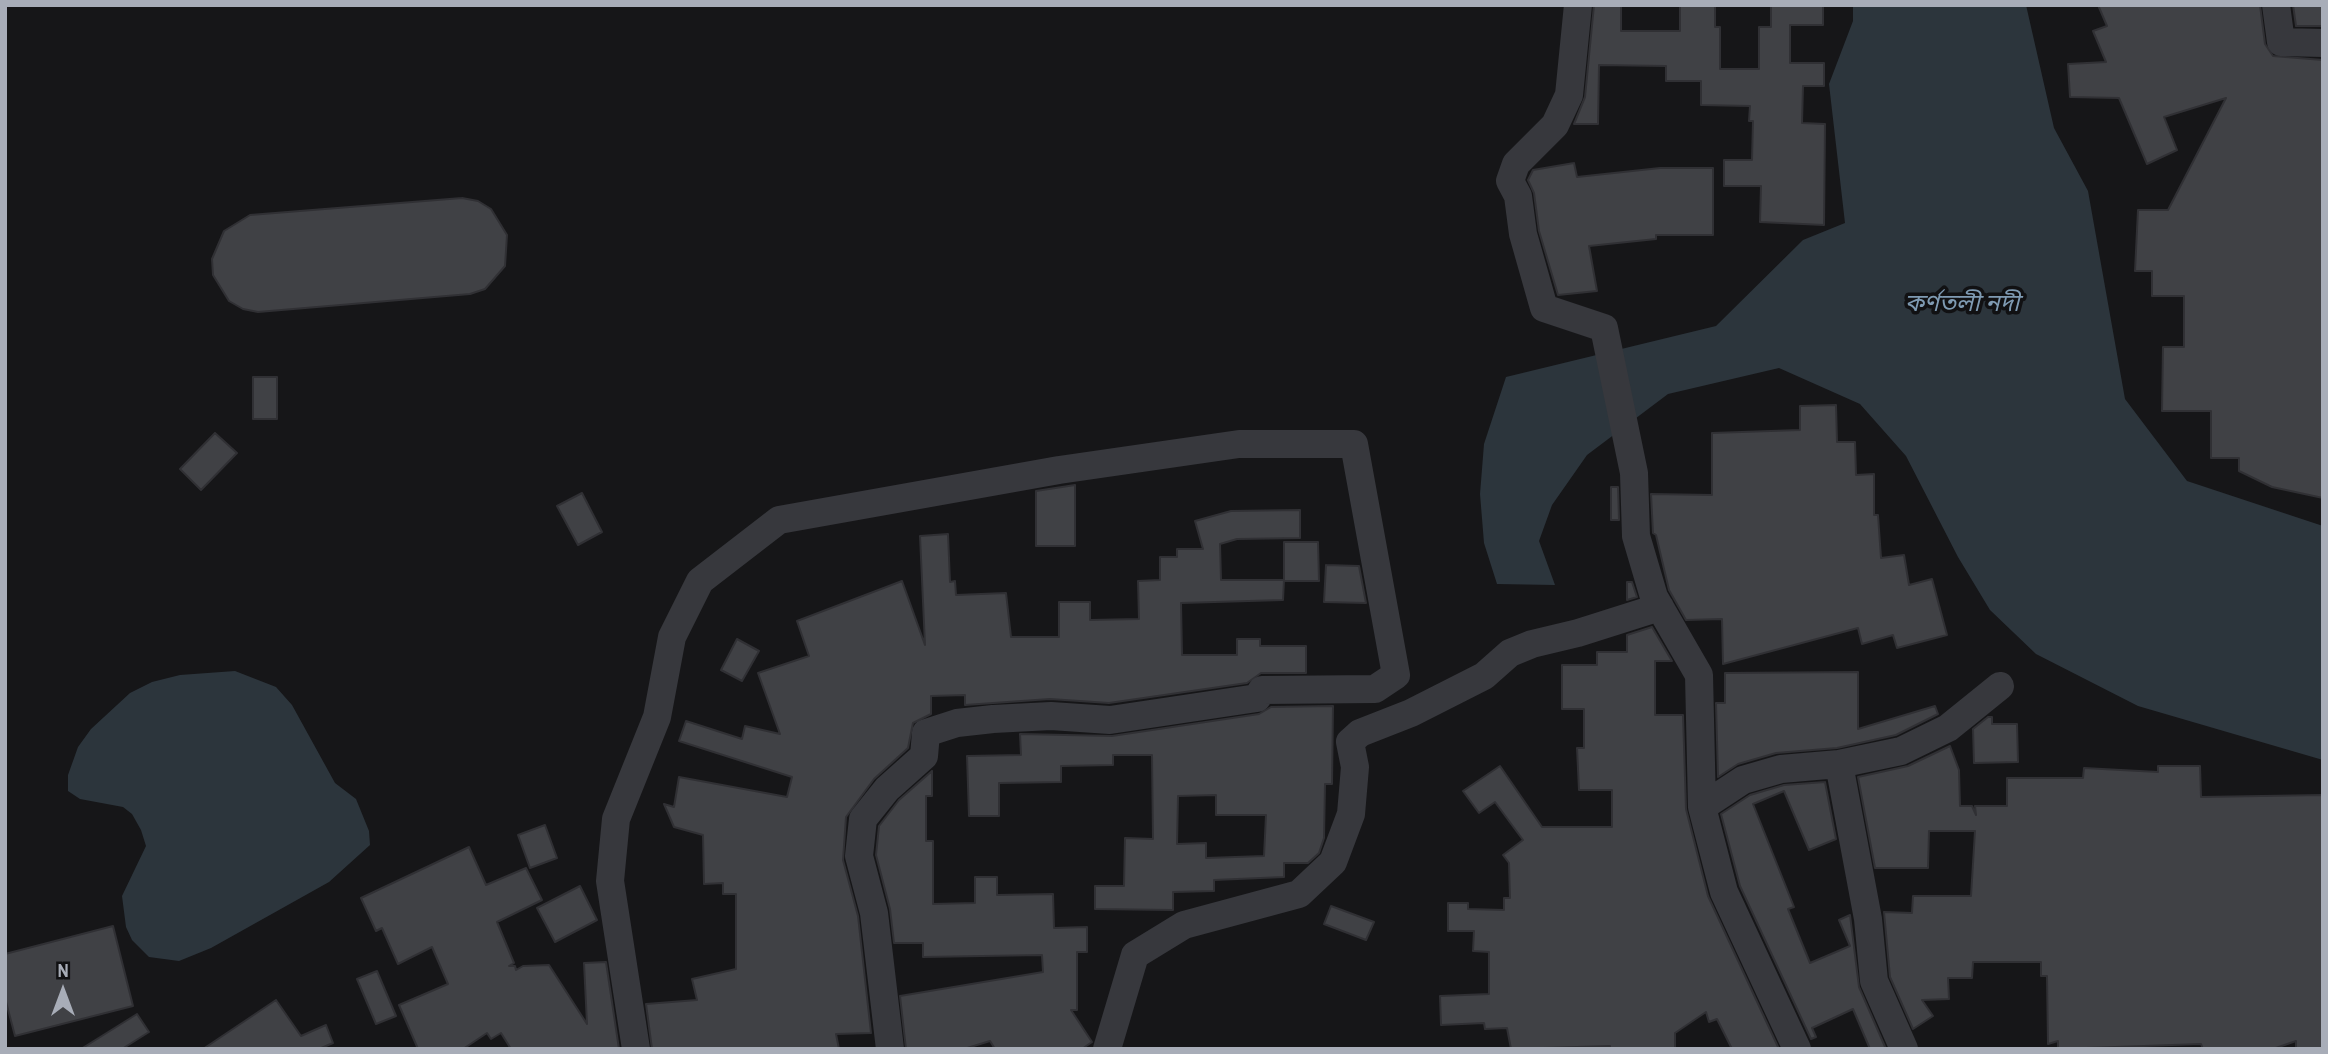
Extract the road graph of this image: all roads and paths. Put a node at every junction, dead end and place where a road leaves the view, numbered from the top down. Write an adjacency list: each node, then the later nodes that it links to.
1 (1578, 5): 4 (street)
2 (2276, 5): 3 (street)
3 (2323, 43)
4 (1660, 607): 7 (street); 10 (street)
5 (2000, 686): 6 (street)
6 (1839, 764): 7 (street); 12 (street)
7 (1702, 807): 11 (street)
8 (636, 1049): 9 (street)
9 (891, 1049)
10 (1107, 1049)
11 (1797, 1049)
12 (1903, 1049)

